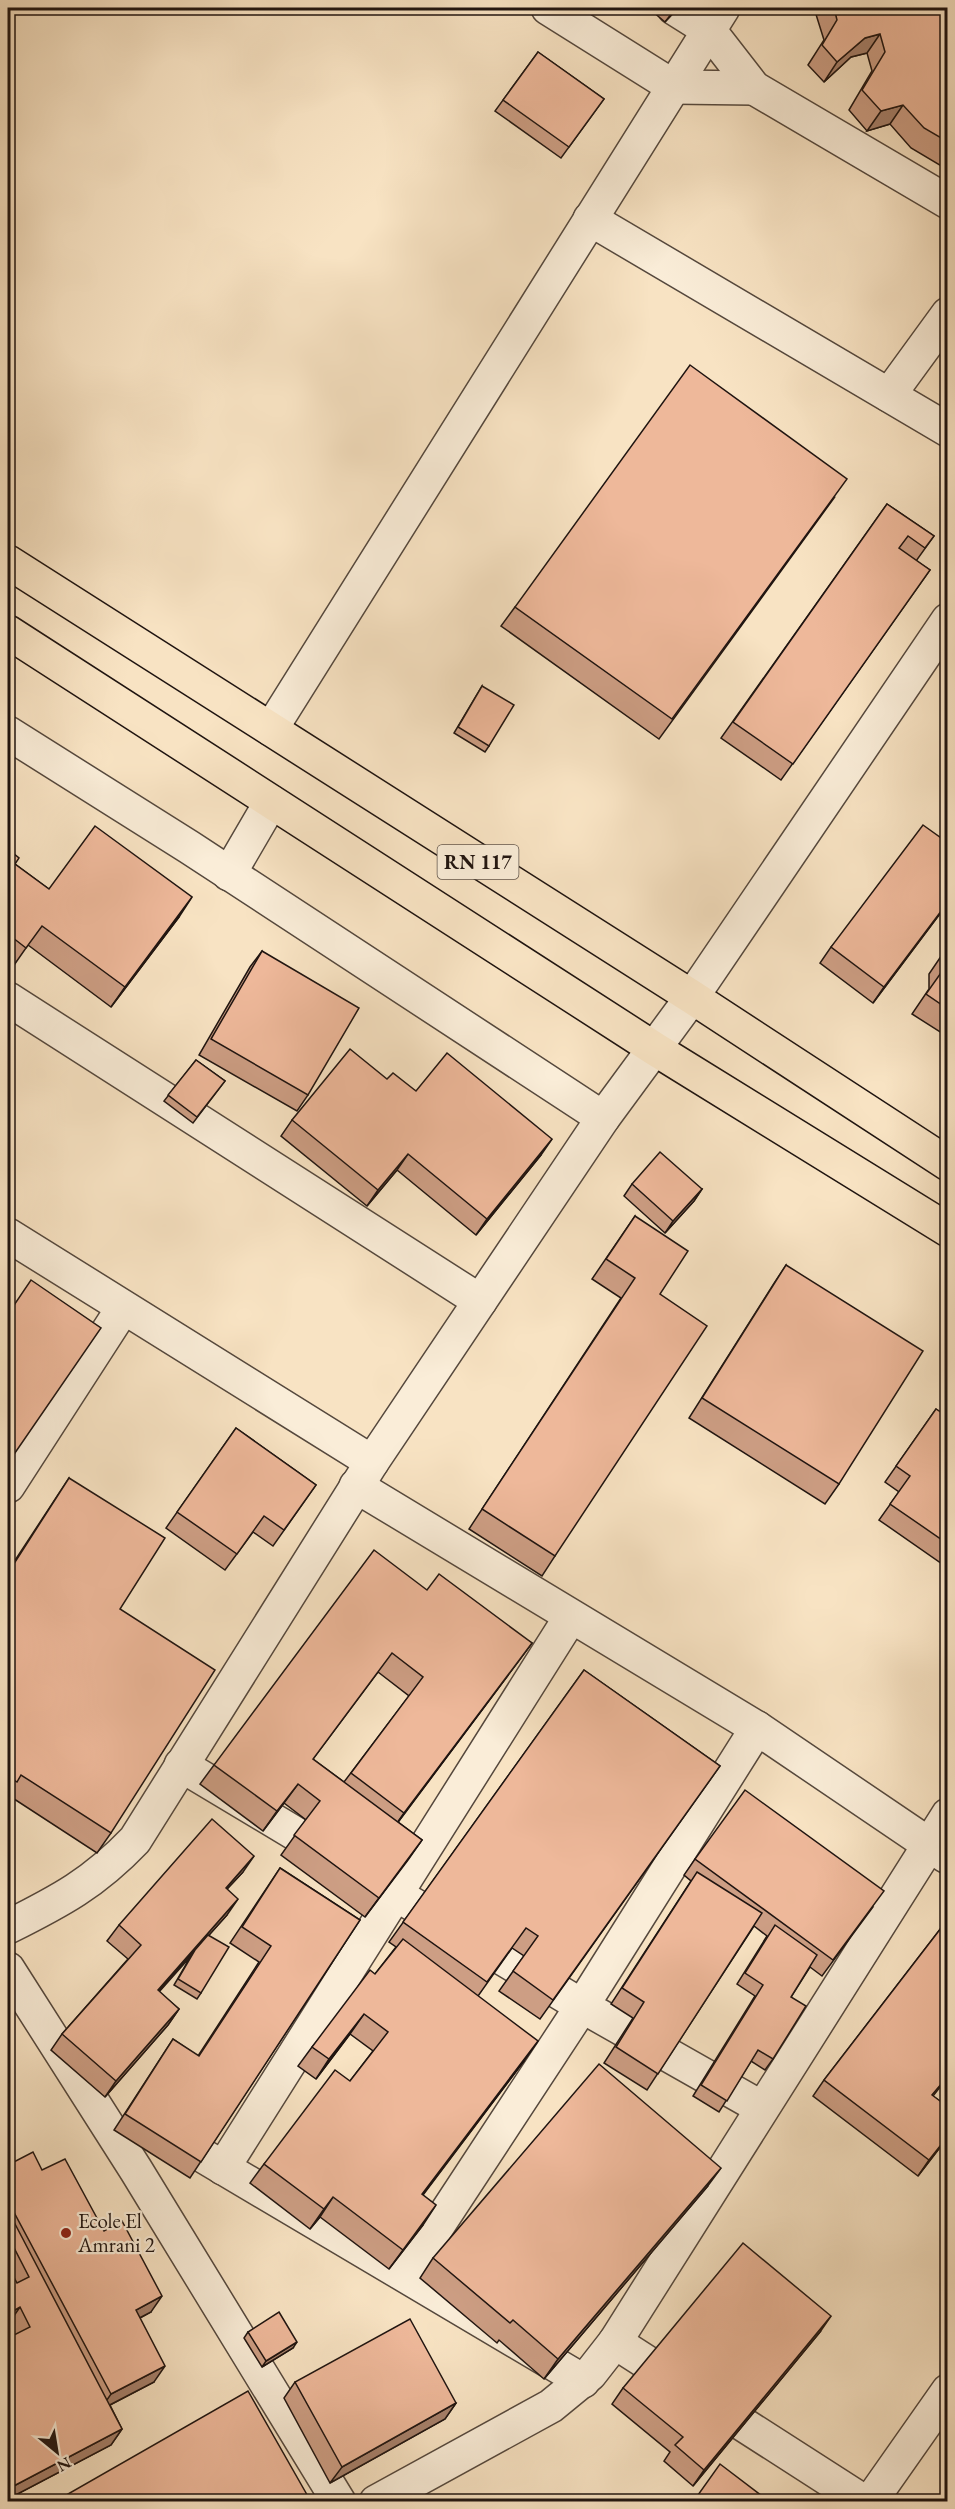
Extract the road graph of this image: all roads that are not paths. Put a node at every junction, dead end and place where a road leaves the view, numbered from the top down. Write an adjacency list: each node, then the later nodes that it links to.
1 (548, 8): 4 (street)
2 (674, 8): 3 (street)
3 (716, 19): 4 (street); 5 (street)
4 (674, 87): 5 (street); 7 (street)
5 (754, 88): 6 (street)
6 (948, 202)
7 (590, 219): 9 (street); 14 (street)
8 (948, 314): 9 (street)
9 (889, 395): 10 (street)
10 (948, 430)
11 (8, 562): 14 (main road, RN 117)
12 (948, 620): 18 (street)
13 (8, 632): 16 (main road, RN 117)
14 (272, 729): 18 (main road, RN 117)
15 (8, 733): 17 (street)
16 (272, 802): 17 (street); 20 (main road, RN 117)
17 (229, 874): 21 (street)
18 (692, 997): 20 (street); 22 (main road, RN 117)
19 (8, 999): 25 (street)
20 (656, 1049): 21 (street); 23 (main road, RN 117)
21 (603, 1118): 25 (street)
22 (948, 1164)
23 (948, 1230)
24 (8, 1235): 26 (street)
25 (480, 1301): 27 (street)
26 (123, 1308): 27 (street); 28 (street)
27 (364, 1474): 29 (street); 31 (street)
28 (8, 1486)
29 (570, 1618): 30 (street); 34 (street)
30 (757, 1728): 33 (street); 37 (street)
31 (181, 1765): 34 (street); 35 (street)
32 (948, 1815): 33 (street)
33 (938, 1851): 39 (street)
34 (395, 1894): 37 (street); 42 (street)
35 (8, 1927)
36 (8, 1969): 38 (street)
37 (582, 2006): 39 (street); 43 (street)
38 (84, 2088): 40 (street); 47 (street)
39 (762, 2108): 44 (street)
40 (143, 2122)
41 (183, 2145): 42 (street)
42 (223, 2168): 43 (street)
43 (406, 2274): 45 (street)
44 (615, 2342): 45 (street); 49 (street)
45 (583, 2380): 48 (street)
46 (948, 2391): 50 (street)
47 (339, 2502)
48 (376, 2502)
49 (864, 2502)
50 (870, 2502)

